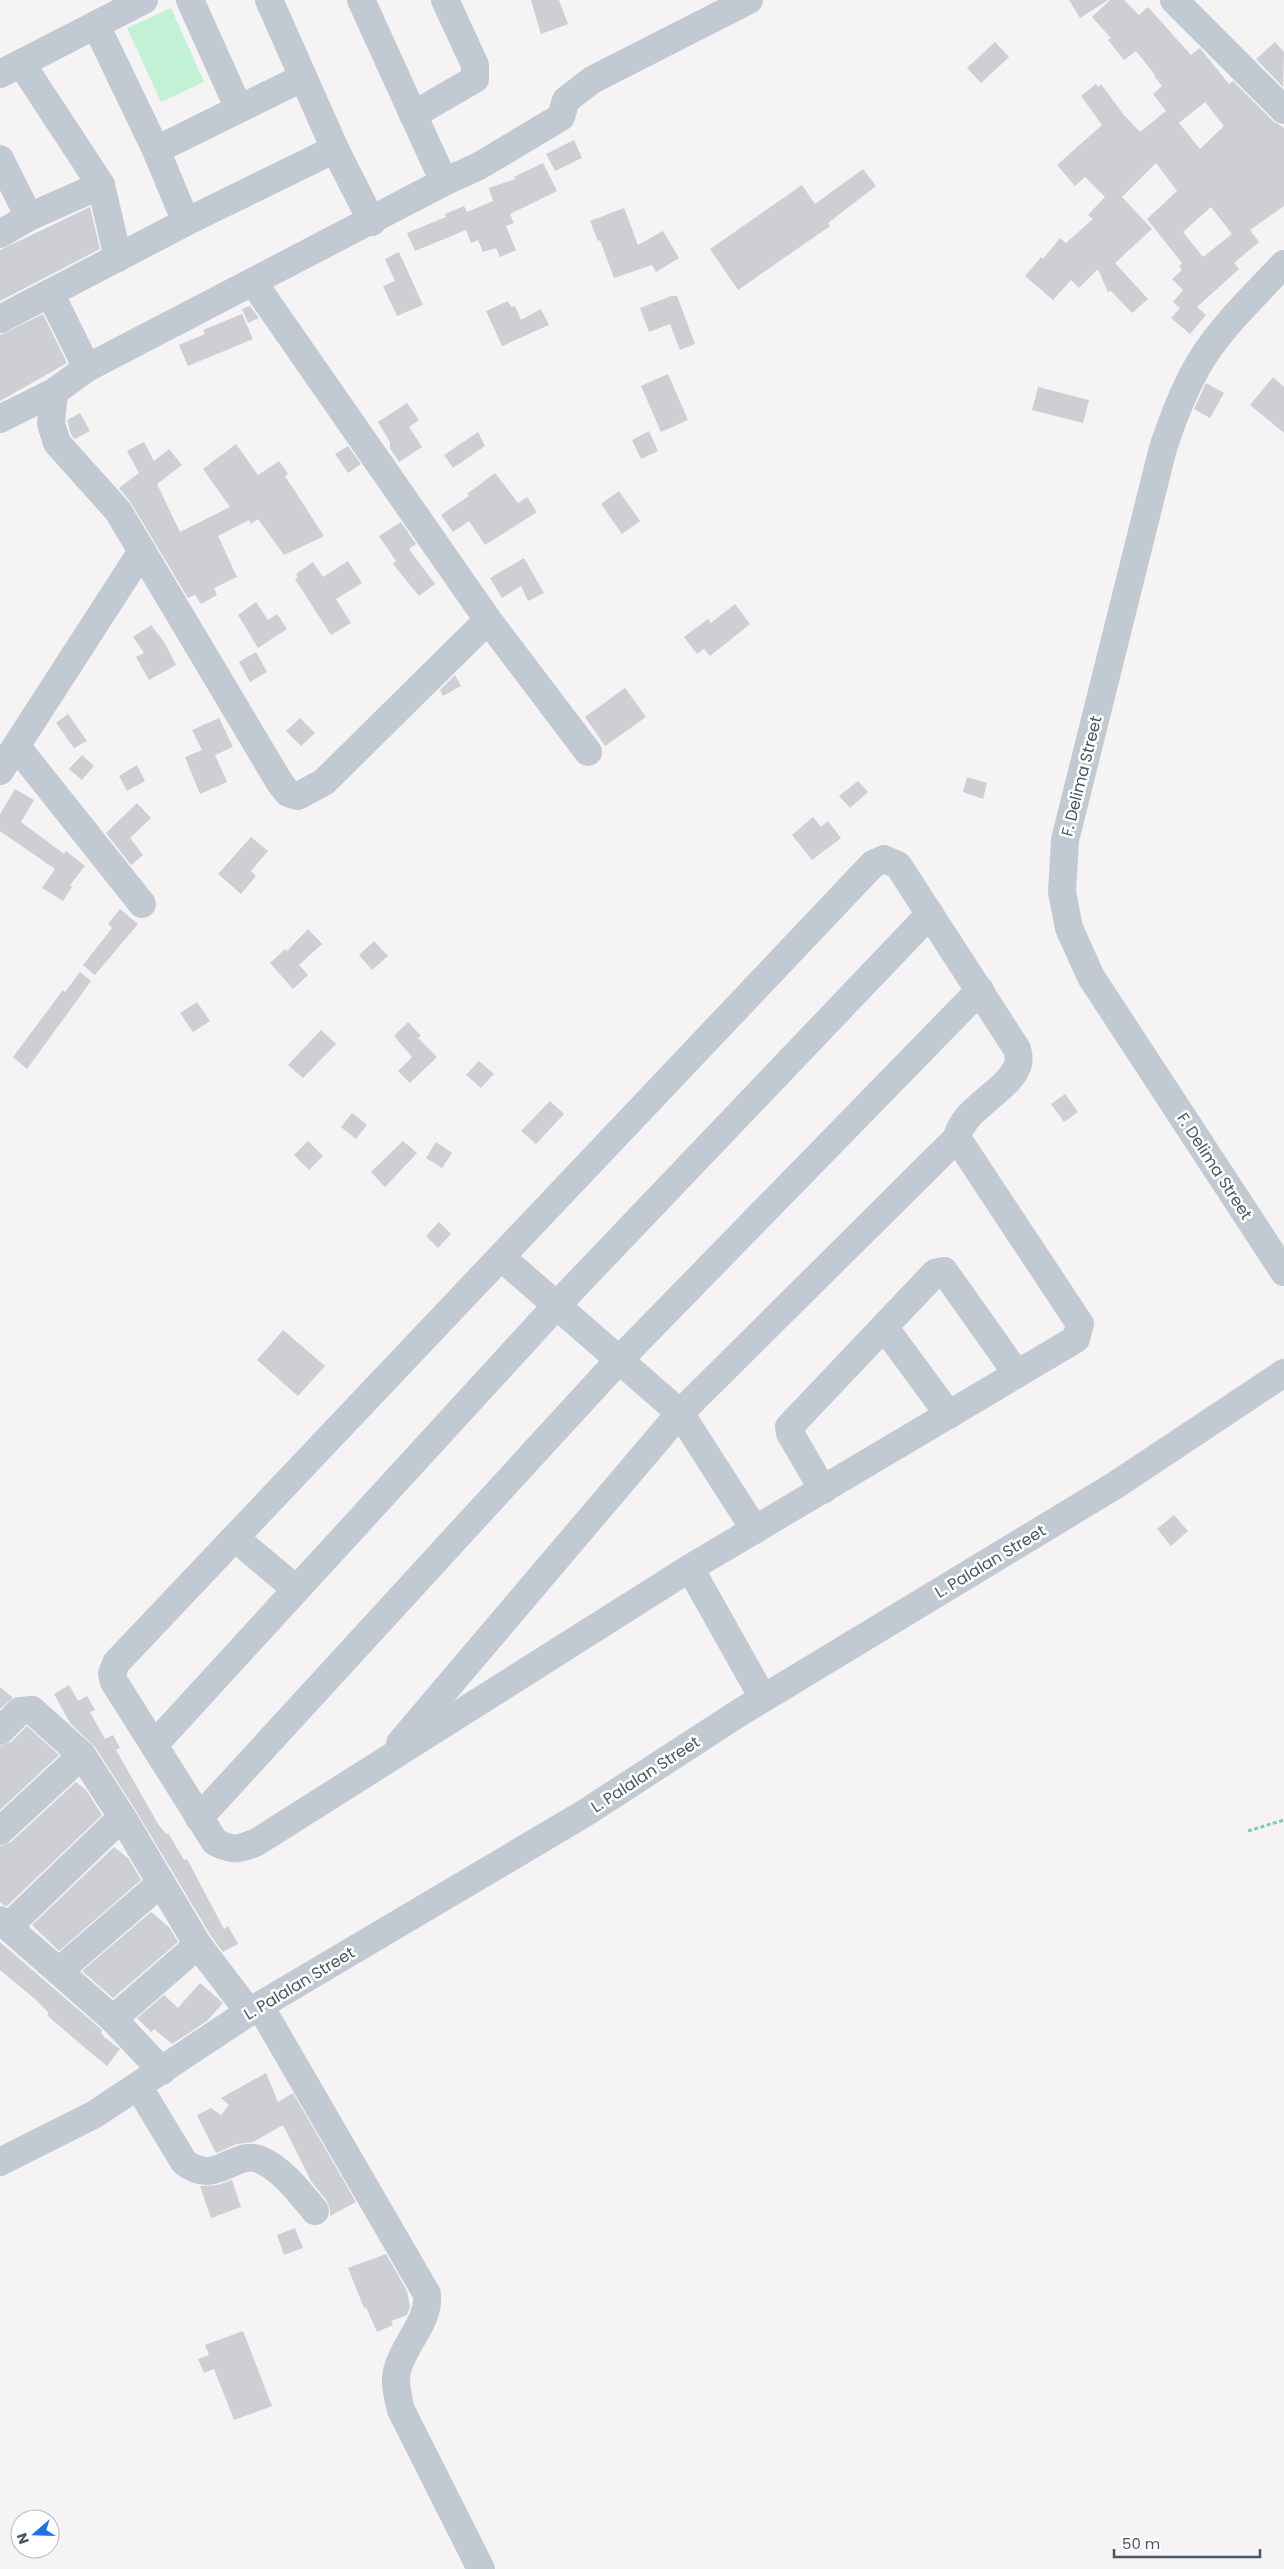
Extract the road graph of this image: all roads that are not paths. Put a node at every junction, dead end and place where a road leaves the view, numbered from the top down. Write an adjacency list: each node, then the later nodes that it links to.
1 (144, 0): 8 (street)
2 (190, 0): 11 (street)
3 (269, 0): 10 (street)
4 (361, 0): 13 (street)
5 (445, 0): 13 (street)
6 (749, 0): 17 (street)
7 (1174, 0): 12 (street)
8 (109, 13): 9 (street); 15 (street)
9 (11, 68): 18 (street)
10 (302, 78): 11 (street); 14 (street)
11 (239, 109): 15 (street)
12 (1284, 110)
13 (413, 116): 17 (street)
14 (334, 149): 20 (street); 21 (street)
15 (156, 150): 20 (street)
16 (0, 159): 19 (street)
17 (444, 182): 21 (street)
18 (101, 185): 19 (street); 23 (street)
19 (30, 216): 22 (street)
20 (186, 222): 23 (street)
21 (372, 222): 25 (street)
22 (0, 234)
23 (118, 258): 26 (street)
24 (1284, 264): 41 (street, F. Delima Street)
25 (253, 282): 28 (street); 32 (street)
26 (50, 293): 27 (street); 28 (street)
27 (0, 320)
28 (87, 368): 29 (street)
29 (54, 392): 30 (street); 31 (street)
30 (0, 419)
31 (142, 551): 32 (street); 33 (street)
32 (488, 620): 34 (street)
33 (17, 747): 35 (street); 36 (street)
34 (588, 752)
35 (0, 770)
36 (142, 904)
37 (930, 914): 38 (street); 40 (street); 42 (street)
38 (980, 990): 39 (street); 44 (street)
39 (956, 1138): 46 (street); 47 (street)
40 (501, 1257): 42 (street); 51 (street)
41 (1284, 1272)
42 (557, 1305): 44 (street); 53 (street)
43 (885, 1328): 46 (street); 48 (street); 49 (street)
44 (619, 1360): 47 (street); 60 (street)
45 (1284, 1373): 54 (street, L. Palalan Street)
46 (1017, 1374): 48 (street)
47 (680, 1413): 50 (street); 58 (street)
48 (949, 1415): 49 (street)
49 (823, 1490): 50 (street)
50 (755, 1530): 52 (street)
51 (235, 1538): 53 (street); 56 (street)
52 (690, 1568): 54 (street); 58 (street)
53 (296, 1589): 56 (street)
54 (763, 1698): 66 (street, L. Palalan Street)
55 (0, 1731): 57 (street)
56 (154, 1745): 60 (street)
57 (82, 1755): 59 (street); 61 (street)
58 (382, 1763): 60 (street)
59 (122, 1817): 62 (street); 63 (street)
60 (199, 1818)
61 (0, 1831)
62 (160, 1883): 64 (street); 65 (street)
63 (4, 1923): 65 (street)
64 (198, 1945): 66 (street); 67 (street)
65 (60, 1970): 67 (street)
66 (254, 2009): 68 (street, L. Palalan Street); 72 (street)
67 (113, 2019): 68 (street)
68 (162, 2070): 69 (street, L. Palalan Street)
69 (138, 2086): 70 (street, L. Palalan Street); 71 (street)
70 (0, 2162)
71 (315, 2211)
72 (481, 2569)

